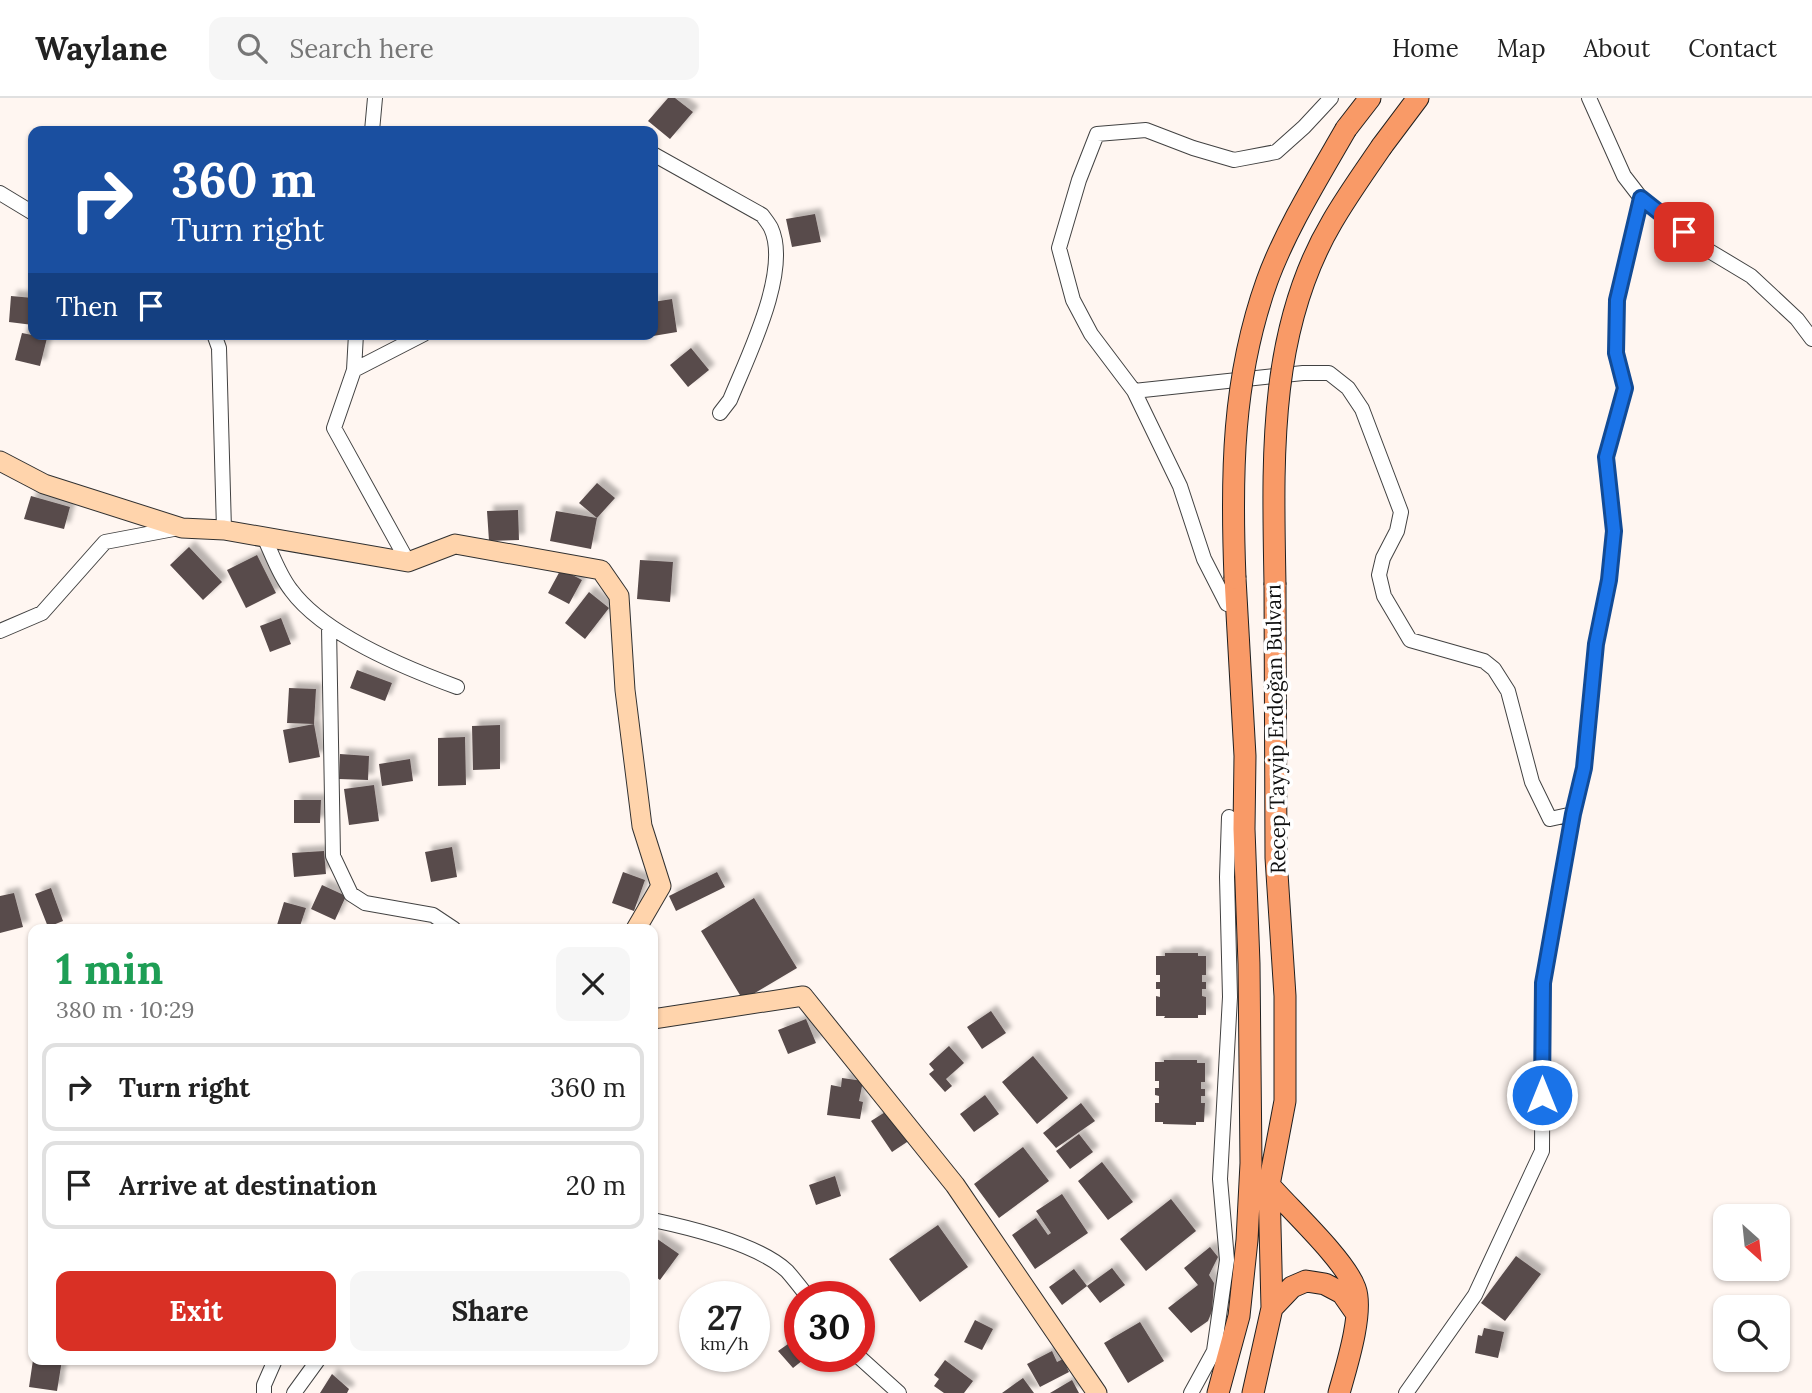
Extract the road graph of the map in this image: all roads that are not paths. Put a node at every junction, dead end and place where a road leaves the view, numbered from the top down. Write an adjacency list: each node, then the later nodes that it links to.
1 (374, 98): 6 (street)
2 (1331, 98): 16 (street)
3 (1370, 98): 45 (main road, Recep Tayyip Erdoğan Bulvarı, bridge)
4 (1418, 98): 32 (main road, Recep Tayyip Erdoğan Bulvarı, bridge)
5 (1589, 98): 9 (street)
6 (372, 126)
7 (658, 157): 17 (street)
8 (0, 193): 10 (street)
9 (1641, 198): 11 (street); 27 (street)
10 (28, 210)
11 (1812, 339)
12 (216, 340): 20 (street)
13 (356, 340): 15 (street)
14 (412, 340): 15 (street)
15 (354, 370): 22 (street)
16 (1134, 391): 23 (street); 27 (street)
17 (720, 413)
18 (0, 461): 19 (street)
19 (182, 528): 20 (street); 25 (street)
20 (224, 530): 21 (street)
21 (264, 537): 22 (street); 24 (street)
22 (408, 562): 30 (street)
23 (1227, 604)
24 (329, 627): 26 (street); 29 (street)
25 (0, 631)
26 (457, 687)
27 (1573, 814): 48 (street)
28 (1229, 817): 44 (street)
29 (446, 924)
30 (639, 924)
31 (658, 1019): 43 (street)
32 (1269, 1185): 35 (main road, Recep Tayyip Erdoğan Bulvarı); 36 (main road)
33 (658, 1221): 34 (street)
34 (795, 1281)
35 (1272, 1308): 36 (main road); 46 (main road, Recep Tayyip Erdoğan Bulvarı)
36 (1356, 1313): 47 (main road)
37 (273, 1365): 40 (street)
38 (314, 1365): 41 (street)
39 (875, 1371): 42 (street)
40 (264, 1393)
41 (294, 1393)
42 (899, 1393)
43 (1097, 1393)
44 (1191, 1393)
45 (1218, 1393)
46 (1253, 1393)
47 (1339, 1393)
48 (1406, 1393)

